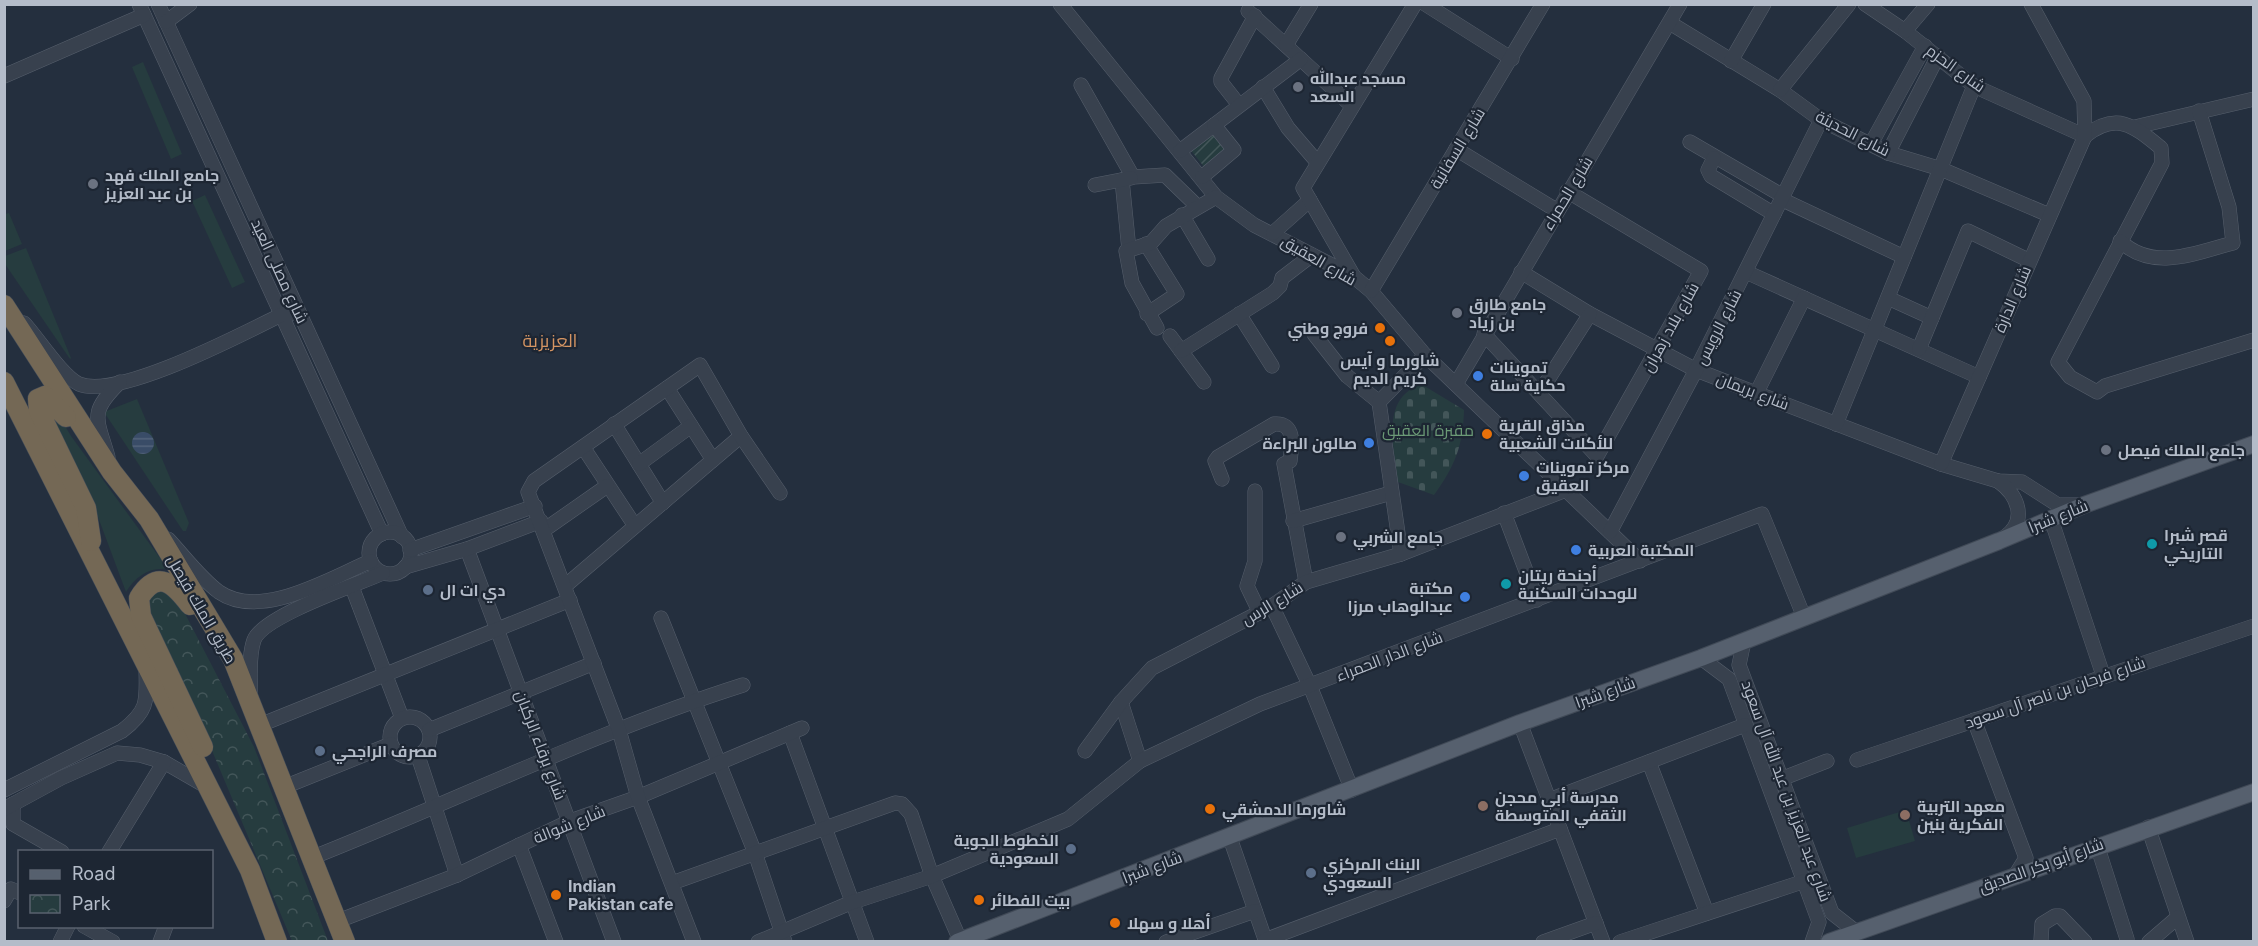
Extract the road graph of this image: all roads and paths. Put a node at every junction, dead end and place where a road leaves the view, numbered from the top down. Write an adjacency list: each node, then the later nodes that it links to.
1 (158, 4): 15 (street, شارع مصلى العيد)
2 (190, 4): 15 (street)
3 (1060, 4): 40 (street, شارع العقيق)
4 (1311, 4): 18 (street)
5 (1415, 4): 31 (street)
6 (1425, 4): 22 (street)
7 (1543, 4): 22 (street, شارع السفانية)
8 (1680, 4): 16 (street, شارع الحمراء)
9 (1764, 4): 23 (street)
10 (1849, 4): 28 (street)
11 (1865, 4): 17 (street, شارع الحزم)
12 (1928, 4): 17 (street)
13 (2031, 4): 36 (street)
14 (141, 10): 24 (street); 72 (street, شارع مصلى العيد)
15 (166, 22): 76 (street, شارع مصلى العيد)
16 (1670, 23): 23 (street, شارع الحديثة); 48 (street, شارع الحمراء)
17 (1905, 31): 19 (street, شارع الحزم)
18 (1286, 45): 21 (street); 30 (street)
19 (1924, 46): 20 (street, شارع الحزم); 38 (street)
20 (1938, 56): 26 (street, شارع الحزم); 41 (street)
21 (1300, 59): 27 (street); 31 (street)
22 (1512, 59): 39 (street, شارع السفانية)
23 (1731, 61): 28 (street, شارع الحديثة)
24 (4, 76)
25 (1081, 85): 46 (street)
26 (1974, 86): 36 (street, شارع الحزم); 44 (street)
27 (1263, 87): 30 (street); 43 (street)
28 (1780, 90): 33 (street, شارع الحديثة)
29 (2253, 99): 32 (street)
30 (1239, 105): 34 (street)
31 (1352, 106): 43 (street)
32 (2199, 111): 35 (street); 58 (street)
33 (1821, 120): 38 (street, شارع الحديثة); 51 (street, شارع الرويس)
34 (1214, 125): 40 (street); 45 (street)
35 (2135, 127): 36 (street); 58 (street)
36 (2085, 136): 56 (street, شارع الدارة)
37 (1690, 142): 42 (street)
38 (1871, 144): 41 (street, شارع الحديثة)
39 (1456, 149): 53 (street); 68 (street, شارع السفانية)
40 (1180, 151): 45 (street, شارع العقيق)
41 (1888, 153): 44 (street, شارع الحديثة)
42 (1714, 158): 51 (street); 54 (street)
43 (1318, 163): 49 (street)
44 (1941, 169): 56 (street, شارع الحديثة); 62 (street)
45 (1202, 177): 50 (street, شارع العقيق)
46 (1127, 178): 47 (street); 52 (street); 60 (street)
47 (1095, 185)
48 (1567, 191): 53 (street, شارع الحمراء); 84 (street, شارع بلاد زهران)
49 (1306, 194): 57 (street); 67 (street)
50 (1216, 197): 52 (street); 57 (street, شارع العقيق)
51 (1782, 198): 54 (street, شارع الرويس); 62 (street)
52 (1197, 206): 55 (street)
53 (1557, 210): 65 (street, شارع الحمراء)
54 (1774, 214): 66 (street, شارع الرويس)
55 (1182, 215): 59 (street); 63 (street)
56 (2049, 215): 64 (street, شارع الدارة)
57 (1273, 233): 61 (street, شارع العقيق)
58 (2120, 241): 83 (street)
59 (1146, 244): 60 (street); 73 (street)
60 (1129, 250): 73 (street)
61 (1312, 255): 67 (street, شارع العقيق); 74 (street)
62 (1904, 257): 70 (street)
63 (1208, 259)
64 (2028, 260): 77 (street); 90 (street, شارع الدارة)
65 (1521, 272): 75 (street, شارع بريمان); 81 (street, شارع الحمراء)
66 (1746, 272): 69 (street); 89 (street, شارع الرويس)
67 (1353, 276): 68 (street, شارع العقيق)
68 (1371, 291): 87 (street, شارع العقيق)
69 (1804, 298): 79 (street); 97 (street)
70 (1888, 298): 77 (street); 79 (street)
71 (4, 303): 92 (street); 106 (highway, طريق الملك فيصل)
72 (283, 314): 76 (street); 92 (street); 126 (street, شارع مصلى العيد)
73 (1147, 314): 78 (street)
74 (1239, 314): 86 (street); 88 (street)
75 (1590, 314): 84 (street, شارع بريمان); 96 (street)
76 (301, 315): 127 (street, شارع مصلى العيد)
77 (1932, 318): 85 (street)
78 (1157, 328)
79 (1876, 330): 85 (street); 100 (street)
80 (1314, 334): 98 (street)
81 (1484, 334): 94 (street, شارع الحمراء); 96 (street)
82 (1170, 336): 86 (street)
83 (2253, 339)
84 (1657, 350): 89 (street, شارع بريمان); 96 (street, شارع بلاد زهران)
85 (1919, 350): 90 (street)
86 (1181, 351): 93 (street)
87 (1425, 355): 94 (street, شارع العقيق); 98 (street)
88 (1272, 366)
89 (1696, 370): 97 (street, شارع بريمان); 125 (street, شارع الرويس)
90 (1980, 377): 108 (street, شارع الدارة)
91 (4, 382): 132 (highway)
92 (120, 382): 106 (street)
93 (1204, 382)
94 (1456, 384): 112 (street, شارع العقيق)
95 (667, 388): 99 (street); 101 (street); 102 (street)
96 (1540, 392)
97 (1757, 392): 100 (street, شارع بريمان)
98 (1379, 402): 115 (street)
99 (614, 424): 104 (street); 107 (street)
100 (1836, 424): 108 (street, شارع بريمان)
101 (691, 426): 105 (street); 107 (street)
102 (741, 436): 105 (street); 114 (street)
103 (2253, 444): 117 (main road, شارع شبرا)
104 (583, 447): 111 (street); 118 (street)
105 (713, 460): 116 (street)
106 (107, 464): 120 (highway, طريق الملك فيصل); 132 (highway)
107 (639, 464): 116 (street)
108 (1941, 464): 110 (street, شارع بريمان)
109 (1222, 479): 122 (street)
110 (1998, 481): 117 (street, شارع بريمان); 128 (street)
111 (607, 486): 123 (street); 124 (street)
112 (1566, 490): 119 (street, شارع الرس); 125 (street, شارع العقيق)
113 (1255, 491): 142 (street)
114 (780, 493)
115 (1391, 493): 122 (street); 131 (street)
116 (663, 503): 124 (street)
117 (2084, 505): 121 (main road, شارع شبرا)
118 (535, 506): 123 (street); 130 (street)
119 (1504, 513): 131 (street, شارع الرس); 141 (street)
120 (149, 519): 133 (street); 149 (highway, طريق الملك فيصل)
121 (2050, 519): 128 (main road, شارع شبرا); 153 (street)
122 (1293, 521): 137 (street)
123 (542, 526): 129 (street); 138 (street)
124 (635, 526): 138 (street)
125 (1610, 532): 134 (street, شارع العقيق)
126 (382, 534): 127 (street); 133 (street)
127 (402, 537): 130 (street)
128 (1999, 542): 143 (main road, شارع شبرا)
129 (467, 549): 135 (street); 146 (street, شارع برقاء الركبان)
130 (410, 550): 135 (street)
131 (1401, 554): 137 (street, شارع الرس)
132 (95, 561): 150 (highway)
133 (370, 561): 136 (street)
134 (1640, 561): 141 (street, شارع الدار الحمراء); 143 (street, شارع الدار الحمراء)
135 (405, 567): 136 (street)
136 (383, 573): 139 (street)
137 (1306, 582): 142 (street, شارع الرس)
138 (565, 586): 140 (street)
139 (352, 587): 152 (street); 157 (street)
140 (570, 600): 146 (street); 151 (street)
141 (1537, 600): 155 (street, شارع الدار الحمراء)
142 (1266, 610): 155 (street); 159 (street, شارع الرس)
143 (1804, 617): 147 (main road, شارع شبرا)
144 (661, 618): 158 (street)
145 (2253, 626): 153 (street, شارع فرحان بن ناصر آل سعود)
146 (497, 628): 152 (street); 156 (street, شارع برقاء الركبان)
147 (1744, 641): 148 (main road, شارع شبرا); 177 (street, شارع عبد العزيز بن عبد الله آل سعود)
148 (1701, 658): 162 (main road, شارع شبرا); 164 (street, شارع عبد العزيز بن عبد الله آل سعود)
149 (233, 659): 157 (highway, طريق الملك فيصل); 198 (highway)
150 (145, 662): 179 (highway); 180 (street)
151 (594, 663): 156 (street); 166 (street)
152 (387, 675): 160 (street); 163 (street)
153 (2103, 675): 161 (street, شارع فرحان بن ناصر آل سعود)
154 (743, 685): 158 (street)
155 (1310, 686): 173 (street, شارع الدار الحمراء); 181 (street)
156 (521, 692): 165 (street); 170 (street, شارع برقاء الركبان)
157 (250, 697): 163 (highway, طريق الملك فيصل)
158 (694, 701): 166 (street); 172 (street)
159 (1121, 702): 168 (street, شارع الرس); 173 (street)
160 (402, 718): 165 (street); 167 (street)
161 (1974, 720): 171 (street, شارع فرحان بن ناصر آل سعود); 199 (street)
162 (1520, 723): 181 (main road, شارع شبرا); 184 (street)
163 (260, 724): 178 (highway, طريق الملك فيصل)
164 (1745, 725): 176 (street); 202 (street, شارع عبد العزيز بن عبد الله آل سعود)
165 (429, 730): 169 (street)
166 (619, 730): 170 (street); 183 (street)
167 (391, 744): 169 (street); 178 (street)
168 (1085, 751)
169 (418, 756): 186 (street)
170 (546, 758): 186 (street); 187 (street, شارع برقاء الركبان)
171 (1857, 760)
172 (718, 761): 183 (street, شارع شوالة); 189 (street, شارع شوالة); 196 (street)
173 (1140, 761): 201 (street, شارع الدار الحمراء)
174 (1827, 761): 177 (street)
175 (164, 762): 179 (street); 185 (street); 195 (street)
176 (1649, 762): 184 (street); 208 (street)
177 (1781, 779): 215 (street, شارع عبد العزيز بن عبد الله آل سعود)
178 (284, 787): 197 (highway, طريق الملك فيصل)
179 (211, 789): 198 (highway)
180 (4, 790)
181 (1352, 790): 191 (main road, شارع شبرا)
182 (2253, 792): 188 (main road, شارع أبو بكر الصديق)
183 (638, 797): 187 (street, شارع شوالة); 203 (street)
184 (1550, 800): 190 (street)
185 (9, 806): 194 (street)
186 (436, 808): 197 (street); 200 (street)
187 (570, 821): 192 (street, شارع شوالة); 228 (street, شارع برقاء الركبان)
188 (2148, 827): 193 (main road, شارع أبو بكر الصديق); 209 (street)
189 (826, 828): 196 (street); 201 (street); 206 (street)
190 (1560, 829): 211 (street); 220 (street)
191 (1230, 838): 207 (street); 218 (main road, شارع شبرا)
192 (519, 845): 200 (street, شارع شوالة); 227 (street)
193 (2097, 845): 199 (main road, شارع أبو بكر الصديق); 221 (street)
194 (58, 850)
195 (110, 850)
196 (755, 853): 203 (street); 216 (street)
197 (311, 858): 210 (highway, طريق الملك فيصل)
198 (250, 870): 225 (highway)
199 (2016, 874): 215 (main road, شارع أبو بكر الصديق)
200 (457, 875): 210 (street, شارع شوالة)
201 (932, 876): 206 (street, شارع الدار الحمراء); 218 (street)
202 (1805, 880): 208 (street); 235 (street, شارع عبد العزيز بن عبد الله آل سعود)
203 (672, 883): 229 (street)
204 (18, 892): 205 (street)
205 (4, 901)
206 (850, 903): 216 (street, شارع الدار الحمراء); 231 (street)
207 (1255, 911): 219 (street); 220 (street)
208 (1707, 913): 234 (street)
209 (2178, 917): 238 (street); 239 (street)
210 (338, 921): 226 (highway, طريق الملك فيصل)
211 (1596, 923): 232 (street); 233 (street)
212 (67, 928): 222 (street)
213 (86, 928): 223 (street)
214 (166, 928): 224 (street)
215 (1855, 931): 236 (main road, شارع أبو بكر الصديق)
216 (783, 936): 230 (street, شارع الدار الحمراء)
217 (2041, 940): 237 (street)
218 (959, 941)
219 (1169, 941)
220 (1265, 941)
221 (2124, 941)
222 (60, 942)
223 (113, 942)
224 (160, 942)
225 (277, 942)
226 (345, 942)
227 (556, 942)
228 (614, 942)
229 (694, 942)
230 (758, 942)
231 (867, 942)
232 (1543, 942)
233 (1603, 942)
234 (1620, 942)
235 (1812, 942)
236 (1829, 942)
237 (2085, 942)
238 (2149, 942)
239 (2187, 942)

